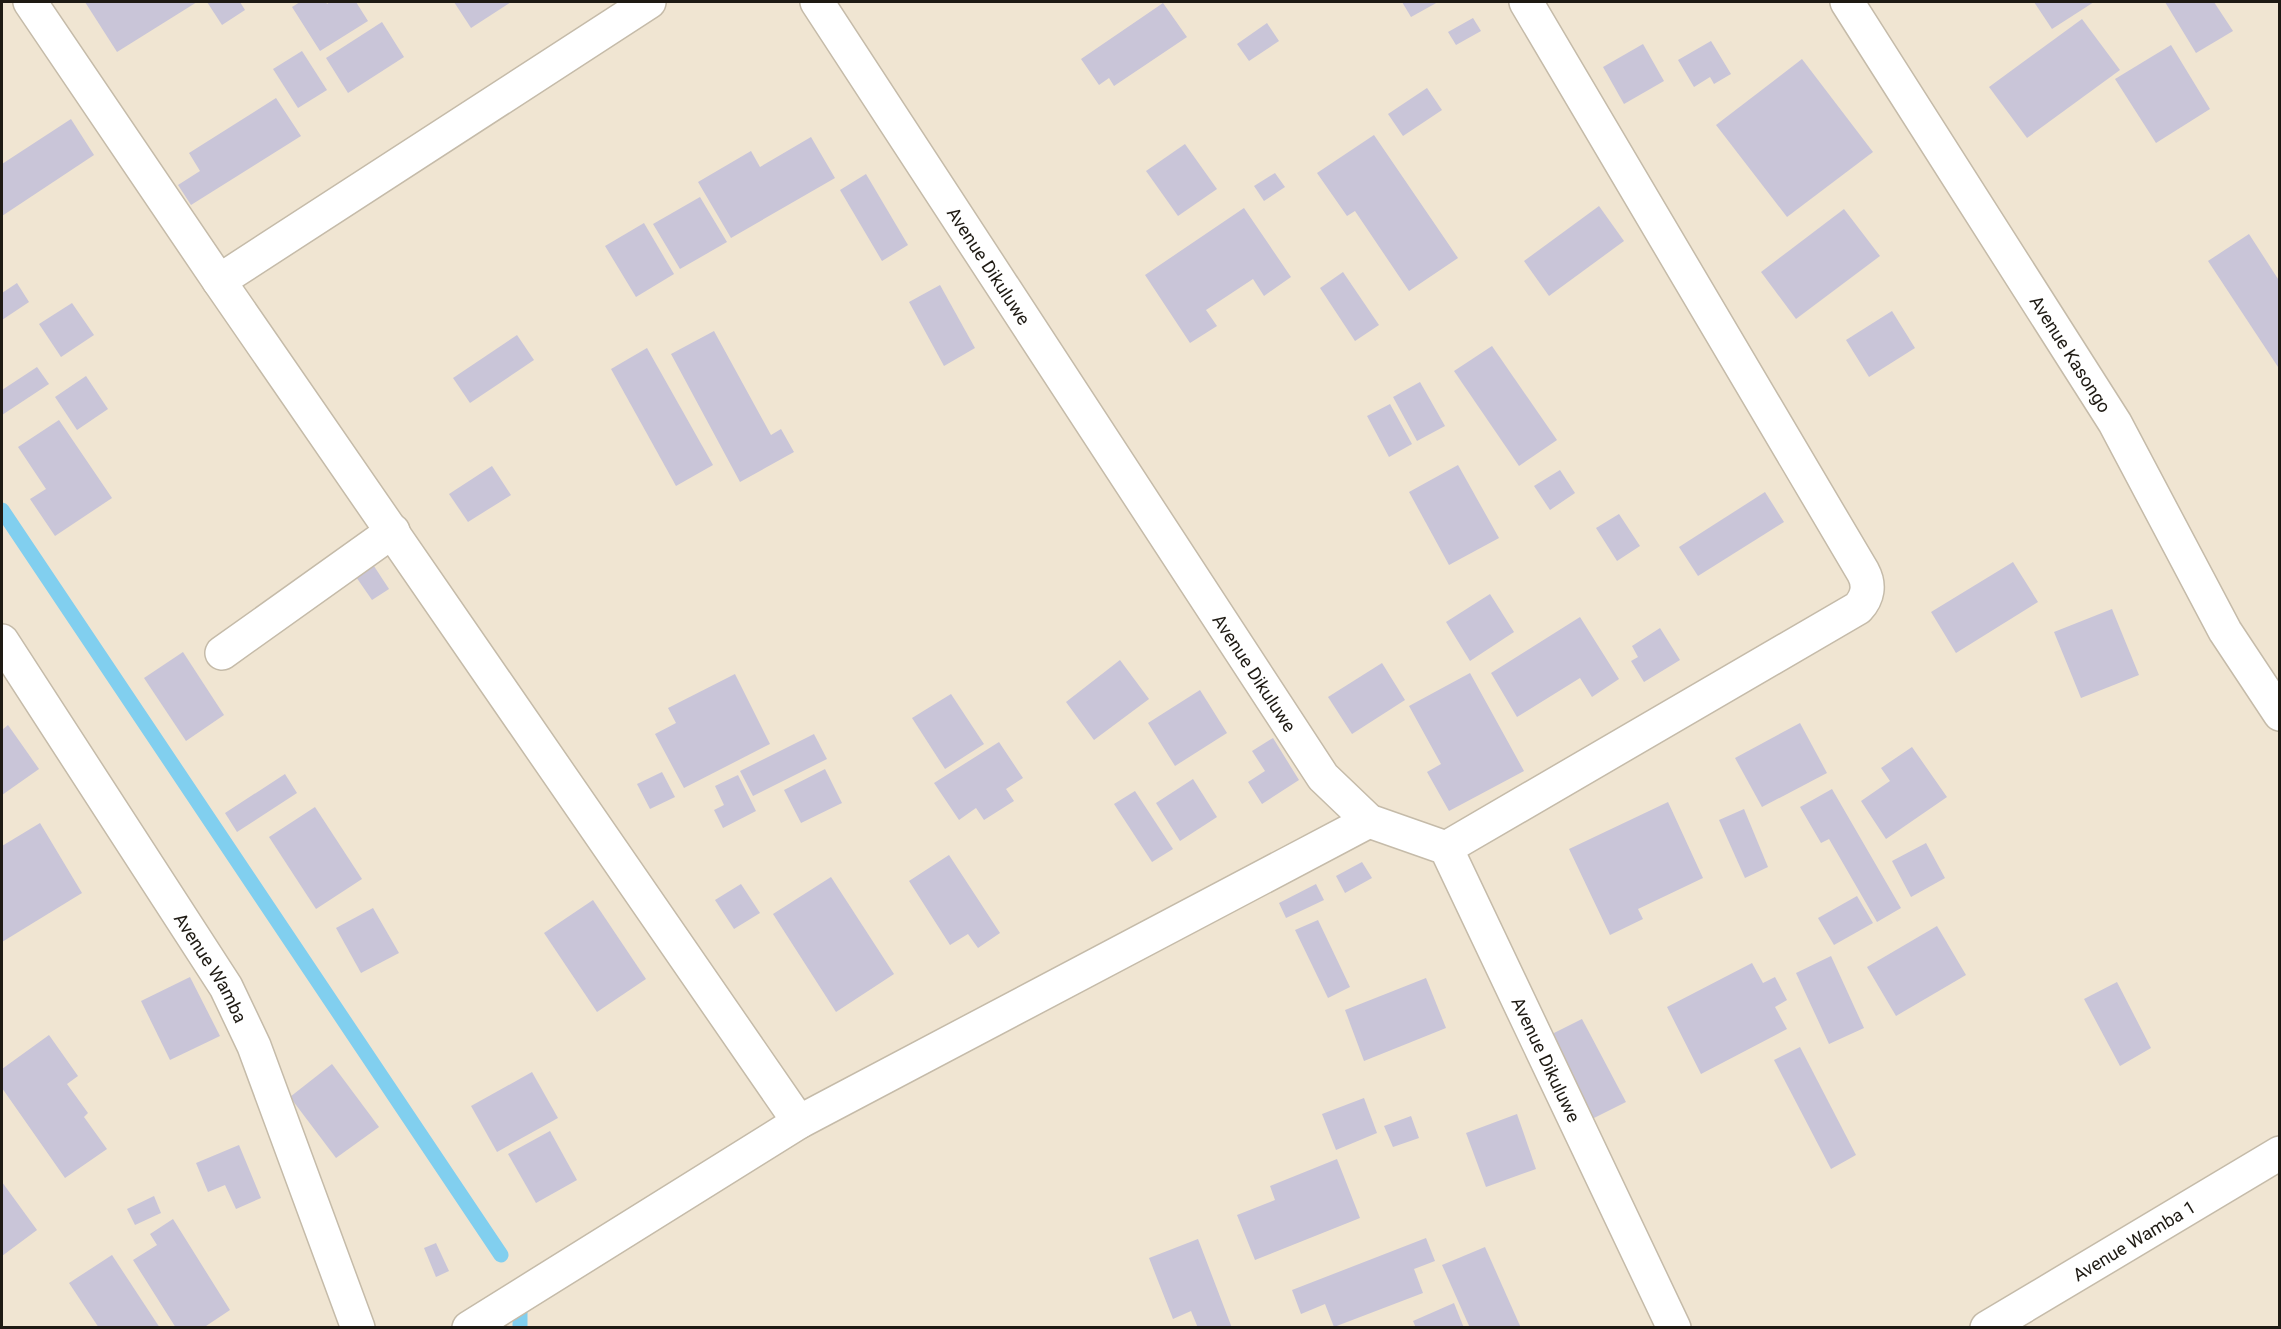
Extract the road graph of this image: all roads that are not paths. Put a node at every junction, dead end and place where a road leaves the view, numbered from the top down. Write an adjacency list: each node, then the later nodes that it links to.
1 (30, 2): 6 (street)
2 (649, 2): 6 (street)
3 (817, 2): 11 (street, Avenue Dikuluwe)
4 (1526, 2): 12 (street)
5 (1847, 2): 10 (street, Avenue Kasongo)
6 (219, 281): 7 (street)
7 (393, 531): 9 (street); 13 (street)
8 (2, 641): 15 (street, Avenue Wamba)
9 (222, 653)
10 (2280, 714)
11 (1369, 822): 12 (street, Avenue Dikuluwe); 13 (street)
12 (1446, 848): 17 (street, Avenue Dikuluwe)
13 (799, 1122): 16 (street)
14 (2280, 1153): 18 (street, Avenue Wamba 1)
15 (358, 1328)
16 (468, 1328)
17 (1674, 1328)
18 (1987, 1328)

